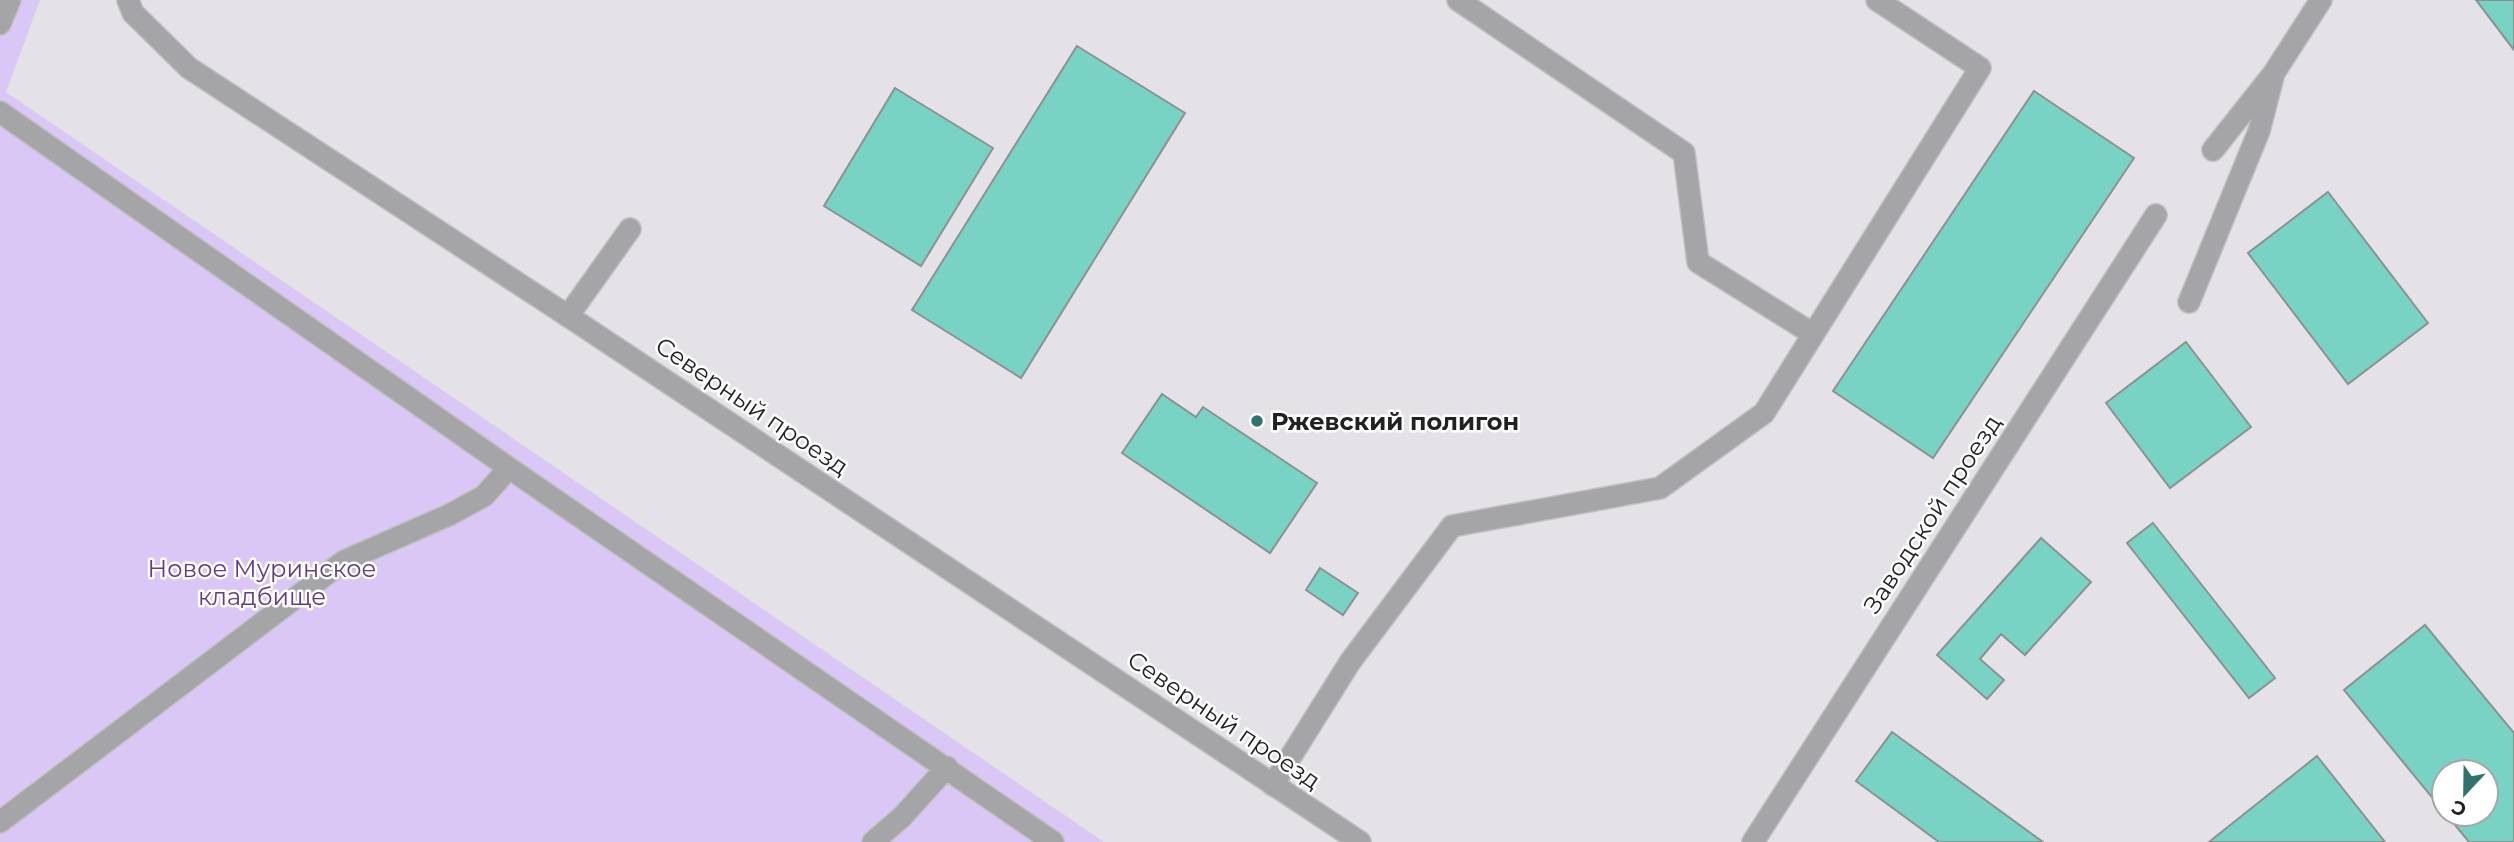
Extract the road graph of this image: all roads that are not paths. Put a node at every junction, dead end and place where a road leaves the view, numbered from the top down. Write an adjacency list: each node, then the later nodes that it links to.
1 (10, 0): 6 (street)
2 (128, 0): 13 (street, Северный проезд)
3 (1458, 0): 14 (street)
4 (1877, 0): 14 (street)
5 (2321, 0): 7 (street)
6 (0, 24)
7 (2274, 73): 9 (street); 12 (street)
8 (0, 112): 15 (street)
9 (2213, 150)
10 (2156, 215): 22 (street, Заводской проезд)
11 (630, 229): 13 (street)
12 (2189, 302)
13 (568, 316): 17 (street, Северный проезд)
14 (1813, 334): 17 (street)
15 (509, 468): 16 (street); 18 (street)
16 (947, 767): 19 (street); 20 (street)
17 (1273, 785): 21 (street, Северный проезд)
18 (0, 822)
19 (873, 842)
20 (1053, 842)
21 (1360, 842)
22 (1753, 842)

